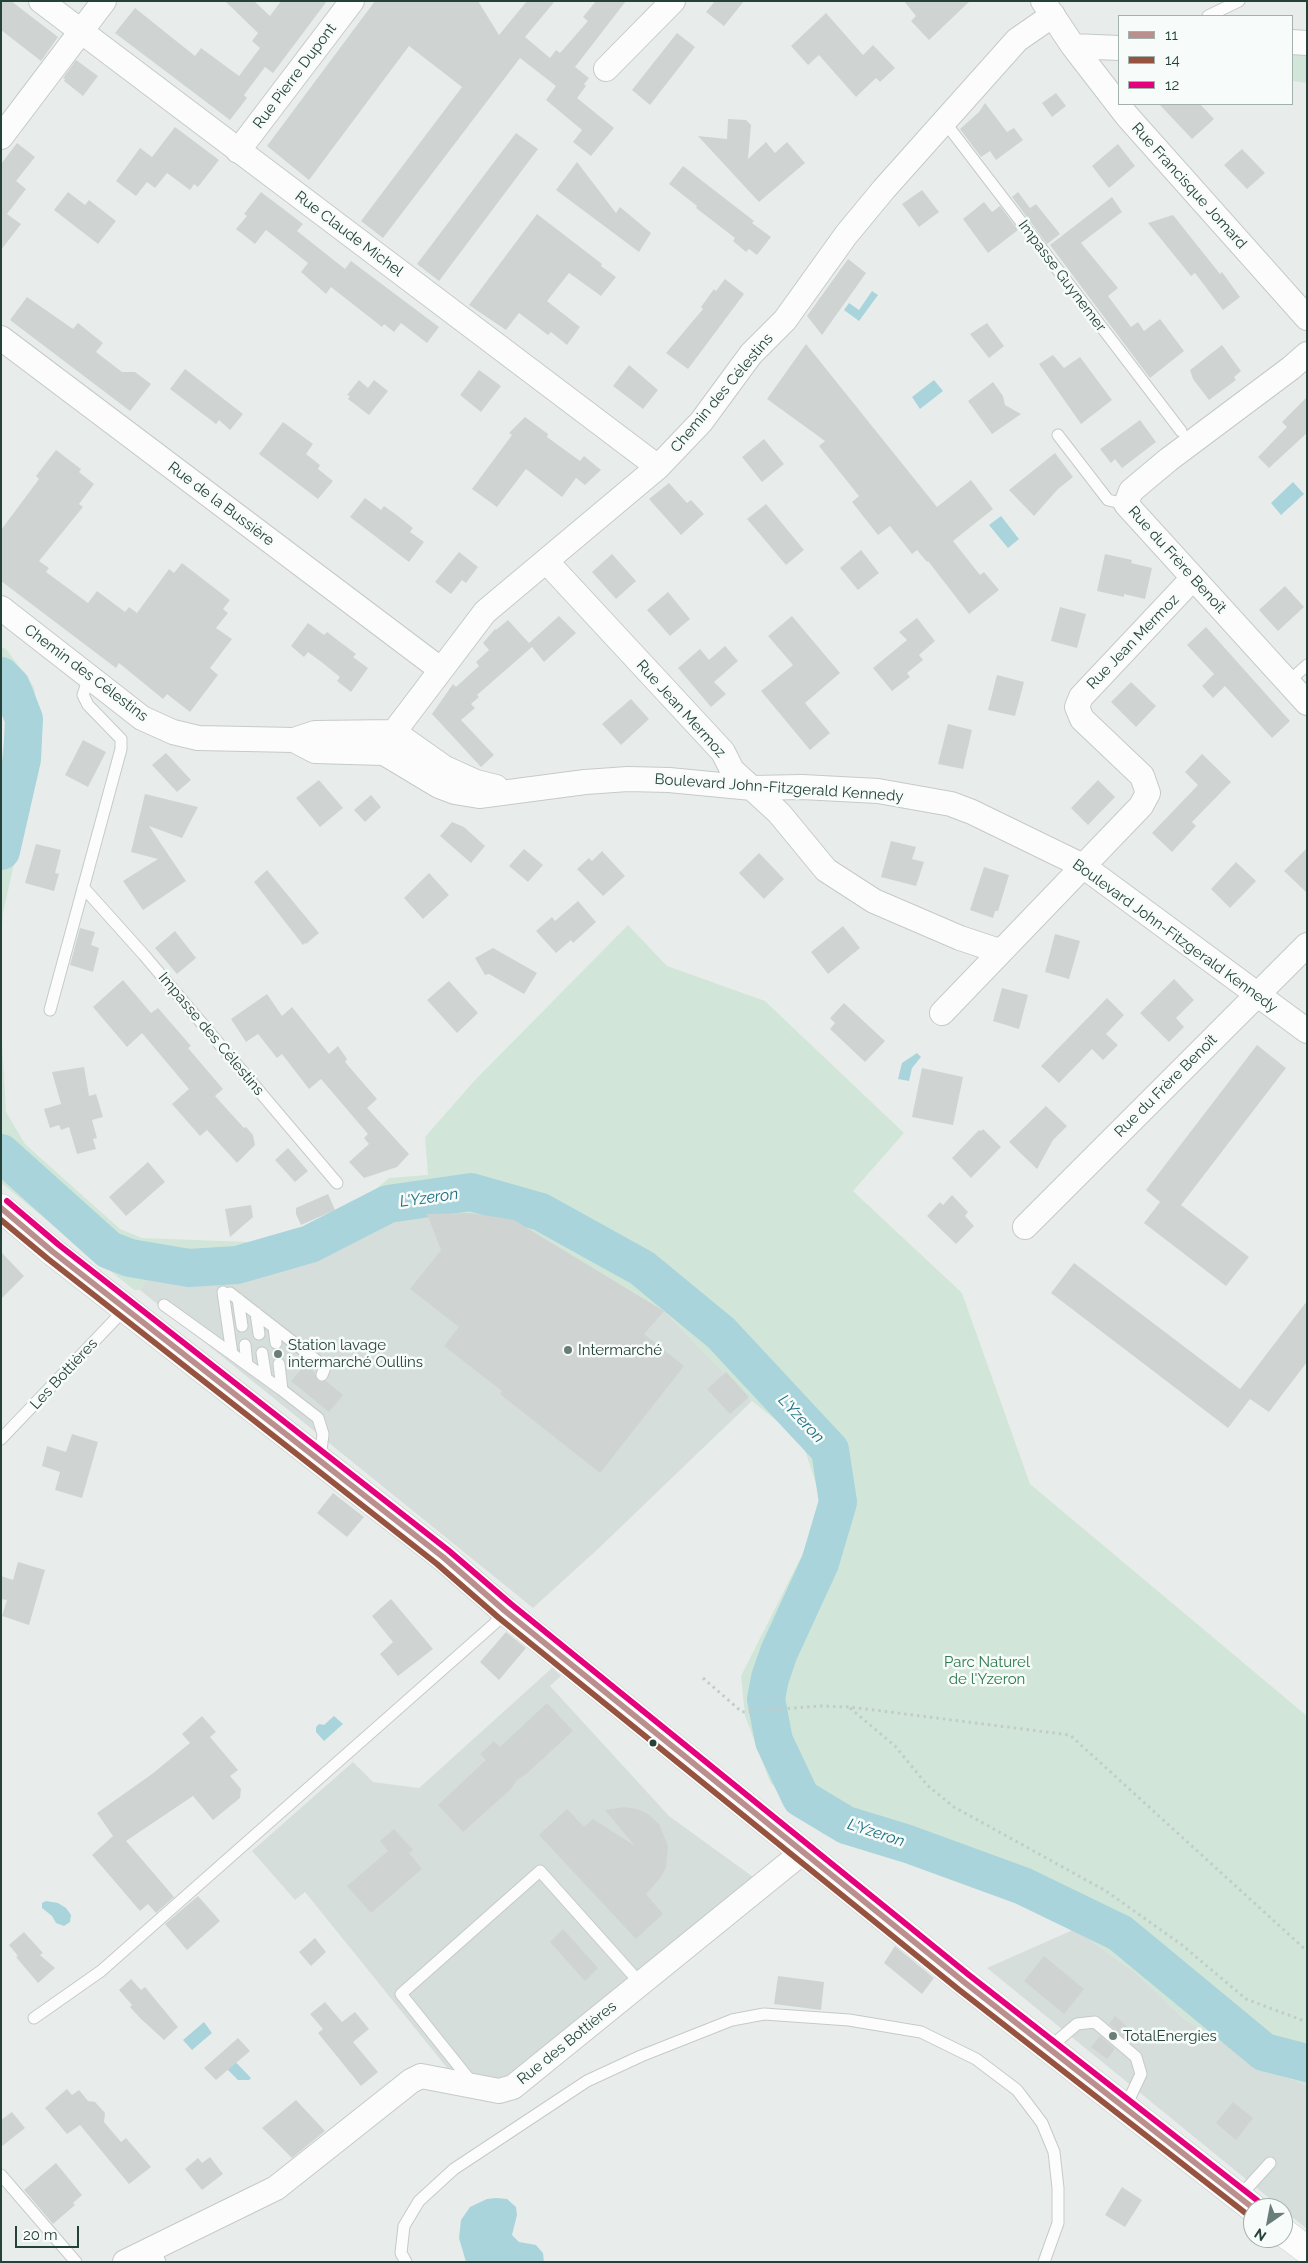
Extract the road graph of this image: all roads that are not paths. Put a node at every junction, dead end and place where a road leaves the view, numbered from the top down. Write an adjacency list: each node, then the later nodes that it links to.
1 (41, 1): 8 (street, Rue Claude Michel)
2 (104, 1): 8 (street)
3 (352, 1): 18 (street, Rue Pierre Dupont)
4 (673, 1): 13 (street)
5 (1239, 1): 7 (lane)
6 (1048, 8): 11 (street, Rue Francisque Jomard); 16 (street, Chemin des Célestins)
7 (1210, 15)
8 (81, 32): 17 (street); 18 (street, Rue Claude Michel)
9 (1293, 42): 10 (street)
10 (1307, 43)
11 (1073, 46): 12 (street); 14 (street, Rue Francisque Jomard)
12 (1118, 48)
13 (606, 69)
14 (1118, 104)
15 (1119, 105): 19 (street, Rue Francisque Jomard)
16 (944, 121): 22 (lane, Impasse Guynemer); 24 (street, Chemin des Célestins)
17 (1, 137)
18 (238, 151): 24 (street, Rue Claude Michel)
19 (1307, 318)
20 (1, 338): 30 (street, Rue de la Bussière)
21 (1307, 354): 25 (street, Rue du Frère Benoît)
22 (1181, 431)
23 (1058, 435): 25 (lane)
24 (658, 467): 26 (street, Chemin des Célestins)
25 (1126, 504): 27 (street, Rue du Frère Benoît)
26 (546, 561): 30 (street, Chemin des Célestins); 37 (street, Rue Jean Mermoz)
27 (1193, 578): 32 (street, Rue du Frère Benoît); 39 (street, Rue Jean Mermoz)
28 (1, 608): 31 (street, Chemin des Célestins)
29 (1307, 665): 32 (lane)
30 (440, 669): 34 (street, Chemin des Célestins)
31 (89, 676): 35 (street, Chemin des Célestins); 40 (lane)
32 (1288, 682): 33 (street, Rue du Frère Benoît)
33 (1307, 703)
34 (394, 732): 35 (street, Chemin des Célestins); 36 (street, Chemin des Célestins); 38 (street, Boulevard John-Fitzgerald Kennedy)
35 (294, 740): 36 (street, Chemin des Célestins)
36 (384, 753): 38 (street, Boulevard John-Fitzgerald Kennedy)
37 (752, 788): 38 (street, Boulevard John-Fitzgerald Kennedy); 39 (street, Boulevard John-Fitzgerald Kennedy); 42 (street, Rue Jean Mermoz)
38 (512, 792)
39 (1083, 866): 42 (street, Rue Jean Mermoz); 43 (street, Boulevard John-Fitzgerald Kennedy)
40 (83, 887): 44 (lane); 47 (lane, Impasse des Célestins)
41 (1307, 945): 43 (street, Rue du Frère Benoît)
42 (999, 951): 45 (street, Rue Jean Mermoz)
43 (1257, 996): 46 (street, Boulevard John-Fitzgerald Kennedy); 49 (street, Rue du Frère Benoît)
44 (50, 1010)
45 (942, 1014)
46 (1307, 1032)
47 (337, 1183)
48 (1, 1208): 52 (main road)
49 (1025, 1227)
50 (230, 1294): 53 (lane); 54 (lane); 60 (lane)
51 (164, 1305): 60 (lane)
52 (126, 1309): 66 (lane, Les Bottières); 67 (main road)
53 (256, 1313): 55 (lane); 56 (lane)
54 (242, 1326)
55 (274, 1327): 57 (lane); 63 (lane)
56 (260, 1334)
57 (276, 1344)
58 (244, 1345): 62 (lane)
59 (262, 1353): 64 (lane)
60 (232, 1354): 62 (lane)
61 (279, 1364): 65 (lane)
62 (247, 1365): 64 (lane)
63 (322, 1375)
64 (266, 1378): 65 (lane)
65 (282, 1390): 67 (lane)
66 (1, 1439)
67 (320, 1461): 68 (main road)
68 (505, 1611): 69 (main road); 71 (lane)
69 (804, 1851): 70 (street, Rue des Bottières); 74 (main road)
70 (641, 1984): 73 (street, Rue des Bottières); 73 (lane)
71 (34, 2018)
72 (1049, 2048): 74 (lane)
73 (475, 2086): 81 (street, Rue des Bottières)
74 (1125, 2108): 78 (main road)
75 (1270, 2163): 77 (lane)
76 (1, 2175): 82 (lane)
77 (1249, 2198)
78 (1243, 2201)
79 (1293, 2240): 80 (main road)
80 (1307, 2250)
81 (157, 2254): 83 (street, Rue des Bottières)
82 (76, 2262)
83 (125, 2262)
84 (406, 2262): 85 (lane)
85 (1044, 2262)

